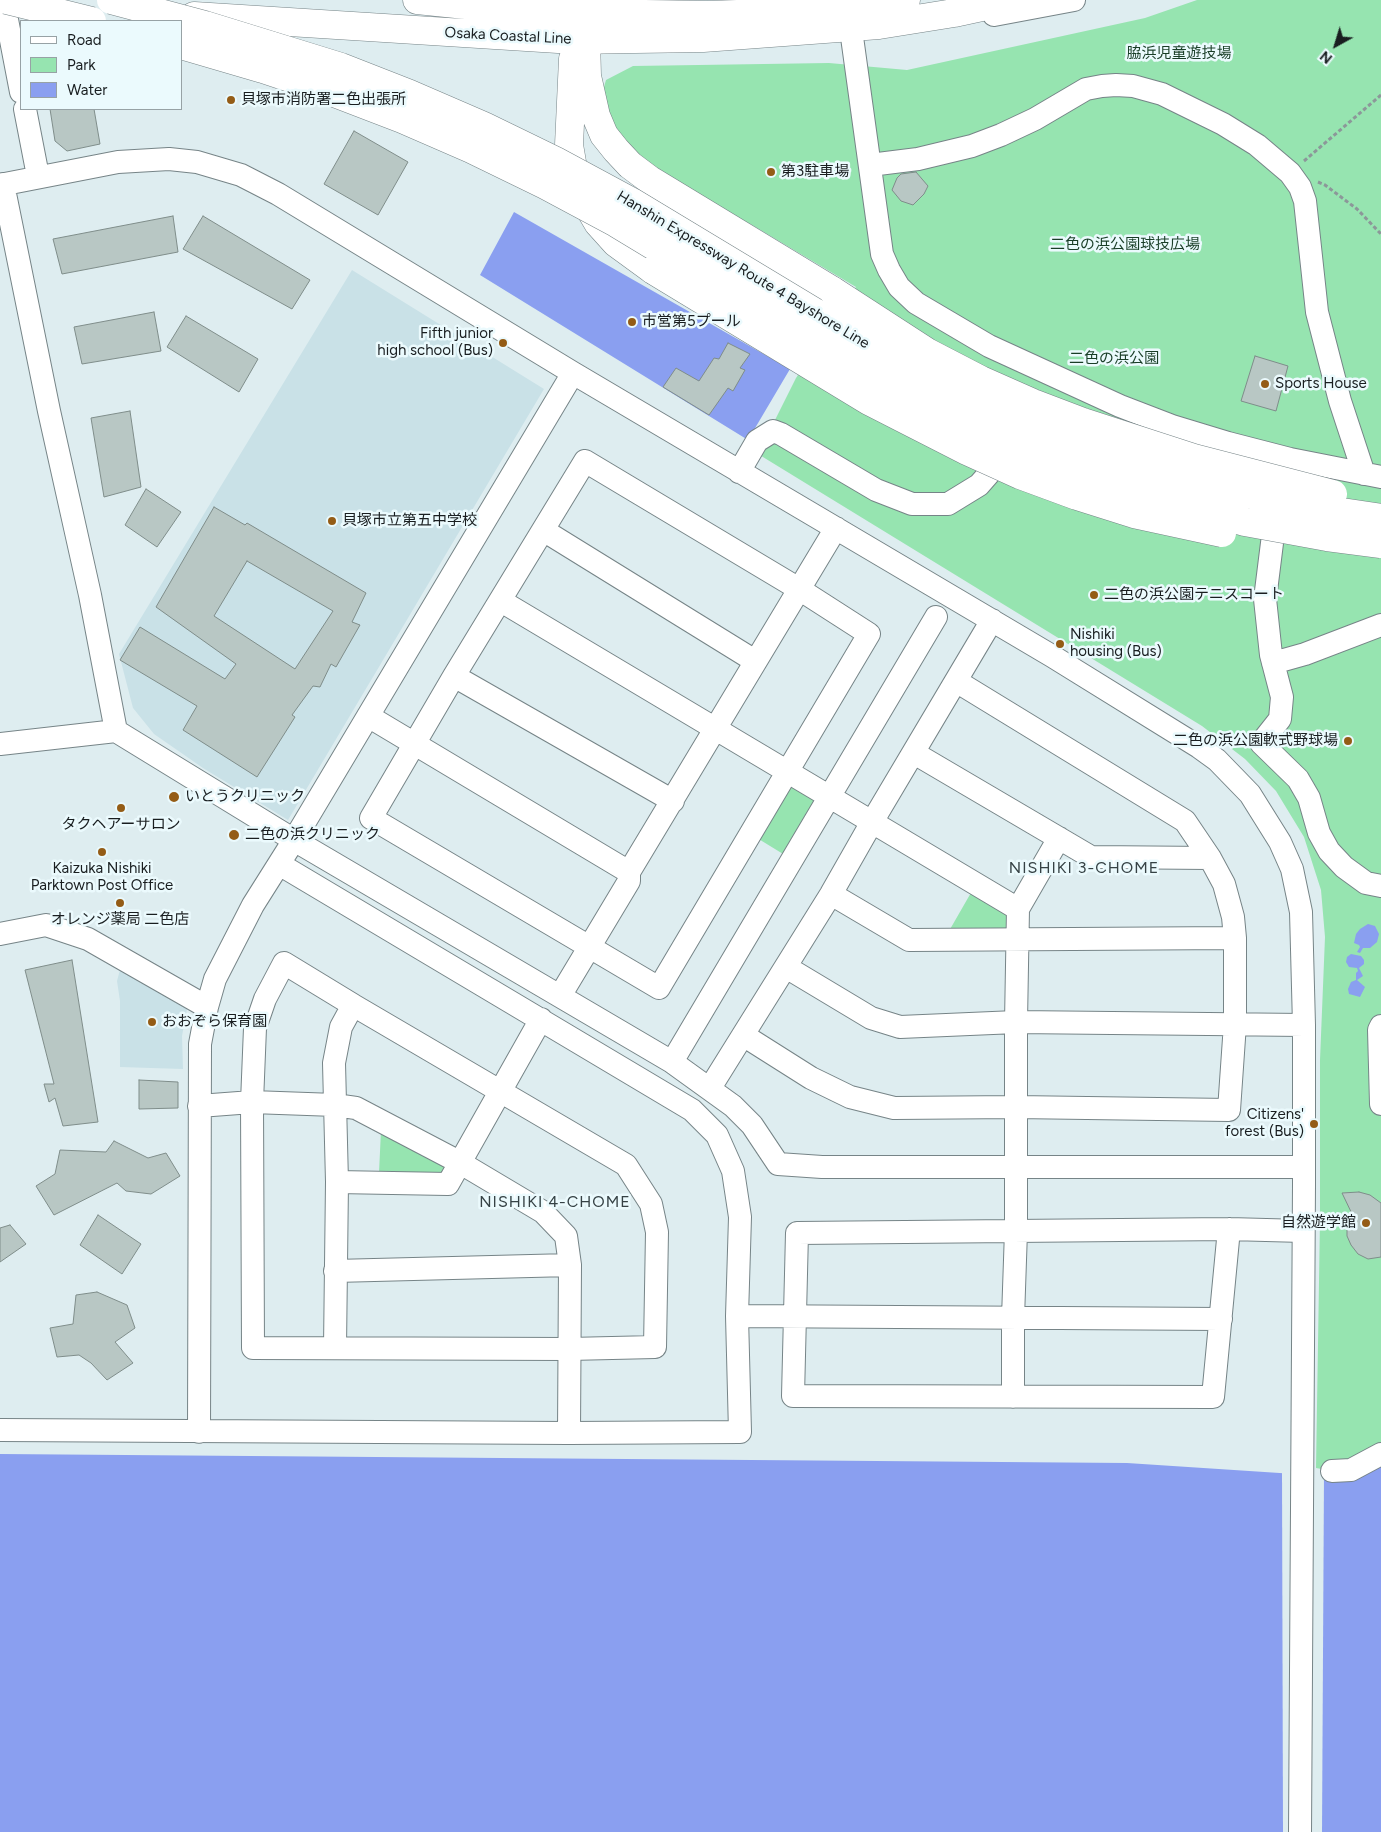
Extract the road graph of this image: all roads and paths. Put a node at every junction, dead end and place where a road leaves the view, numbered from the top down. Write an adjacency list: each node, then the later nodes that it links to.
1 (111, 0): 27 (main road, Hanshin Expressway Route 4 Bayshore Line, bridge)
2 (417, 0): 7 (main road, Osaka Coastal Line)
3 (906, 0): 8 (main road, Osaka Coastal Line)
4 (1014, 0): 8 (main road, Osaka Coastal Line)
5 (1074, 0): 10 (street)
6 (3, 1): 9 (main road, bridge); 11 (main road, Osaka Coastal Line); 13 (street)
7 (580, 13): 8 (main road, Osaka Coastal Line); 11 (main road)
8 (765, 16): 10 (street); 11 (main road, Osaka Coastal Line)
9 (88, 20)
10 (852, 37): 16 (street)
11 (580, 40): 26 (main road, bridge); 31 (main road, bridge)
12 (182, 45): 30 (main road, Hanshin Expressway Route 4 Bayshore Line, bridge)
13 (20, 87)
14 (1381, 95): 17 (path)
15 (24, 110): 18 (street)
16 (870, 165): 17 (street); 21 (street)
17 (1290, 173): 20 (path); 25 (street)
18 (38, 176): 19 (street); 22 (street)
19 (2, 185): 43 (street)
20 (1381, 234)
21 (1034, 367): 23 (street); 24 (street)
22 (573, 373): 24 (street); 41 (street)
23 (1290, 459): 25 (street); 38 (street)
24 (739, 472): 28 (street)
25 (1372, 476)
26 (1381, 503)
27 (1381, 518)
28 (836, 528): 32 (street); 35 (street)
29 (543, 530): 32 (street); 33 (street); 37 (street)
30 (1381, 544)
31 (1381, 552)
32 (799, 589): 37 (street); 47 (street)
33 (501, 601): 39 (street); 42 (street)
34 (936, 617): 48 (street)
35 (992, 620): 40 (street); 70 (street)
36 (1381, 626): 38 (street)
37 (755, 661): 42 (street)
38 (1273, 663): 56 (street)
39 (454, 676): 45 (street); 49 (street)
40 (956, 681): 46 (street); 53 (street)
41 (368, 716): 45 (street); 52 (street)
42 (715, 728): 47 (street); 49 (street)
43 (116, 731): 44 (street); 52 (street)
44 (0, 744)
45 (413, 745): 55 (street); 62 (street)
46 (914, 753): 50 (street); 51 (street)
47 (786, 772): 48 (street); 62 (street)
48 (830, 797): 50 (street); 73 (street)
49 (673, 800): 55 (street)
50 (872, 822): 57 (street); 58 (street)
51 (1059, 838): 53 (street); 58 (street)
52 (294, 840): 54 (street); 64 (street)
53 (1210, 858): 60 (street)
54 (279, 864): 66 (street); 67 (street)
55 (629, 872): 62 (street)
56 (1381, 886)
57 (832, 894): 61 (street); 63 (street)
58 (1018, 909): 61 (street)
59 (0, 934): 66 (street)
60 (1235, 938): 61 (street); 69 (street)
61 (1018, 939): 68 (street)
62 (590, 947): 64 (street)
63 (786, 967): 68 (street); 72 (street)
64 (560, 996): 73 (street)
65 (353, 1005): 75 (street); 76 (street); 77 (street)
66 (207, 1007): 79 (street)
67 (541, 1019): 75 (street); 90 (street)
68 (1016, 1022): 69 (street); 80 (street)
69 (1235, 1024): 70 (street); 80 (street)
70 (1304, 1025): 83 (street)
71 (1381, 1026): 78 (street)
72 (743, 1034): 74 (street); 80 (street)
73 (672, 1062): 74 (street)
74 (710, 1088): 82 (street)
75 (501, 1093): 81 (street); 95 (street)
76 (252, 1102): 77 (street); 79 (street); 94 (street)
77 (335, 1104): 81 (street); 84 (street)
78 (1381, 1104)
79 (199, 1106): 98 (street)
80 (1016, 1107): 82 (street)
81 (460, 1162): 84 (street); 88 (street)
82 (1016, 1167): 83 (street); 86 (street)
83 (1303, 1167): 87 (street)
84 (337, 1182): 89 (street)
85 (1229, 1230): 86 (street); 87 (street); 93 (street)
86 (1016, 1231): 91 (street); 92 (street)
87 (1303, 1231): 102 (street)
88 (570, 1265): 89 (street); 95 (street)
89 (335, 1271): 94 (street)
90 (737, 1316): 91 (street); 99 (street)
91 (795, 1316): 92 (street); 96 (street)
92 (1013, 1318): 93 (street); 96 (street)
93 (1221, 1319): 96 (street)
94 (335, 1348): 95 (street)
95 (569, 1349): 99 (street)
96 (1013, 1397)
97 (0, 1430): 98 (street)
98 (199, 1432): 99 (street)
99 (569, 1433)
100 (1381, 1454): 101 (street)
101 (1332, 1471)
102 (1300, 1832)

